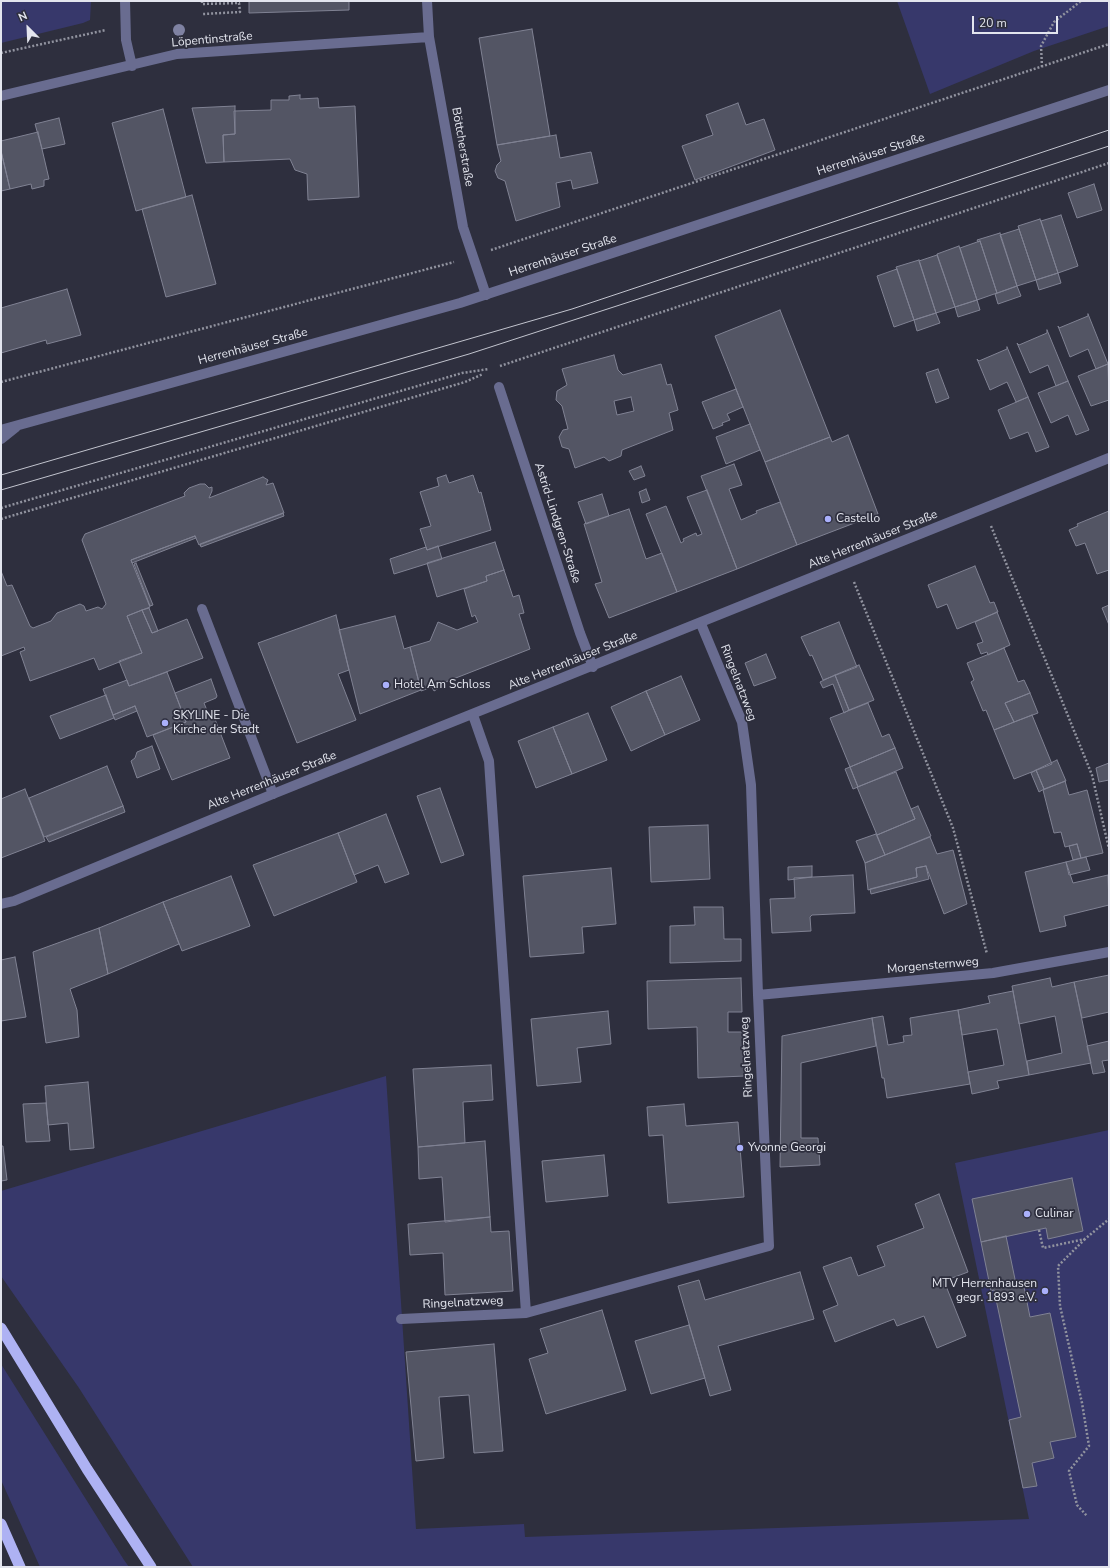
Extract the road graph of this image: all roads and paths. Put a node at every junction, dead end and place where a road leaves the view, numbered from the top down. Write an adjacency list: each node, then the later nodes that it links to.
1 (125, 1): 6 (street)
2 (202, 1): 5 (path)
3 (427, 1): 7 (street, Böttcherstraße)
4 (1081, 1): 11 (path)
5 (203, 14)
6 (126, 26): 9 (path); 10 (street)
7 (429, 37): 10 (street, Löpentinstraße); 15 (street, Böttcherstraße)
8 (1109, 44): 11 (path)
9 (1, 53)
10 (132, 66): 13 (street, Löpentinstraße)
11 (1042, 67): 15 (path)
12 (1109, 90): 16 (street, Herrenhäuser Straße)
13 (1, 96)
14 (1109, 163): 17 (path)
15 (473, 256): 16 (street, Böttcherstraße); 18 (path)
16 (486, 295): 20 (street, Herrenhäuser Straße)
17 (493, 368): 24 (path); 26 (path)
18 (1, 382)
19 (499, 387): 30 (street, Astrid-Lindgren-Straße)
20 (19, 425): 21 (street, Herrenhäuser Straße); 22 (street, Herrenhäuser Straße)
21 (1, 430)
22 (1, 439)
23 (1109, 458): 25 (street, Alte Herrenhäuser Straße)
24 (1, 508)
25 (984, 509): 27 (street, Alte Herrenhäuser Straße); 33 (path)
26 (1, 519)
27 (847, 564): 29 (street, Alte Herrenhäuser Straße); 36 (path)
28 (202, 609): 32 (street)
29 (701, 624): 30 (street, Alte Herrenhäuser Straße); 37 (street, Ringelnatzweg)
30 (593, 667): 31 (street, Alte Herrenhäuser Straße)
31 (473, 715): 32 (street, Alte Herrenhäuser Straße); 41 (street)
32 (273, 794): 34 (street, Alte Herrenhäuser Straße)
33 (1109, 849)
34 (1, 904)
35 (1109, 952): 36 (street, Morgensternweg)
36 (993, 974): 37 (street, Morgensternweg)
37 (758, 995): 41 (street, Ringelnatzweg)
38 (1109, 1219): 40 (path)
39 (1039, 1230): 40 (path)
40 (1085, 1239): 44 (path)
41 (526, 1313): 42 (street, Ringelnatzweg)
42 (401, 1319)
43 (1, 1328): 47 (highway)
44 (1087, 1516)
45 (1, 1524): 46 (highway)
46 (20, 1567)
47 (151, 1567)

